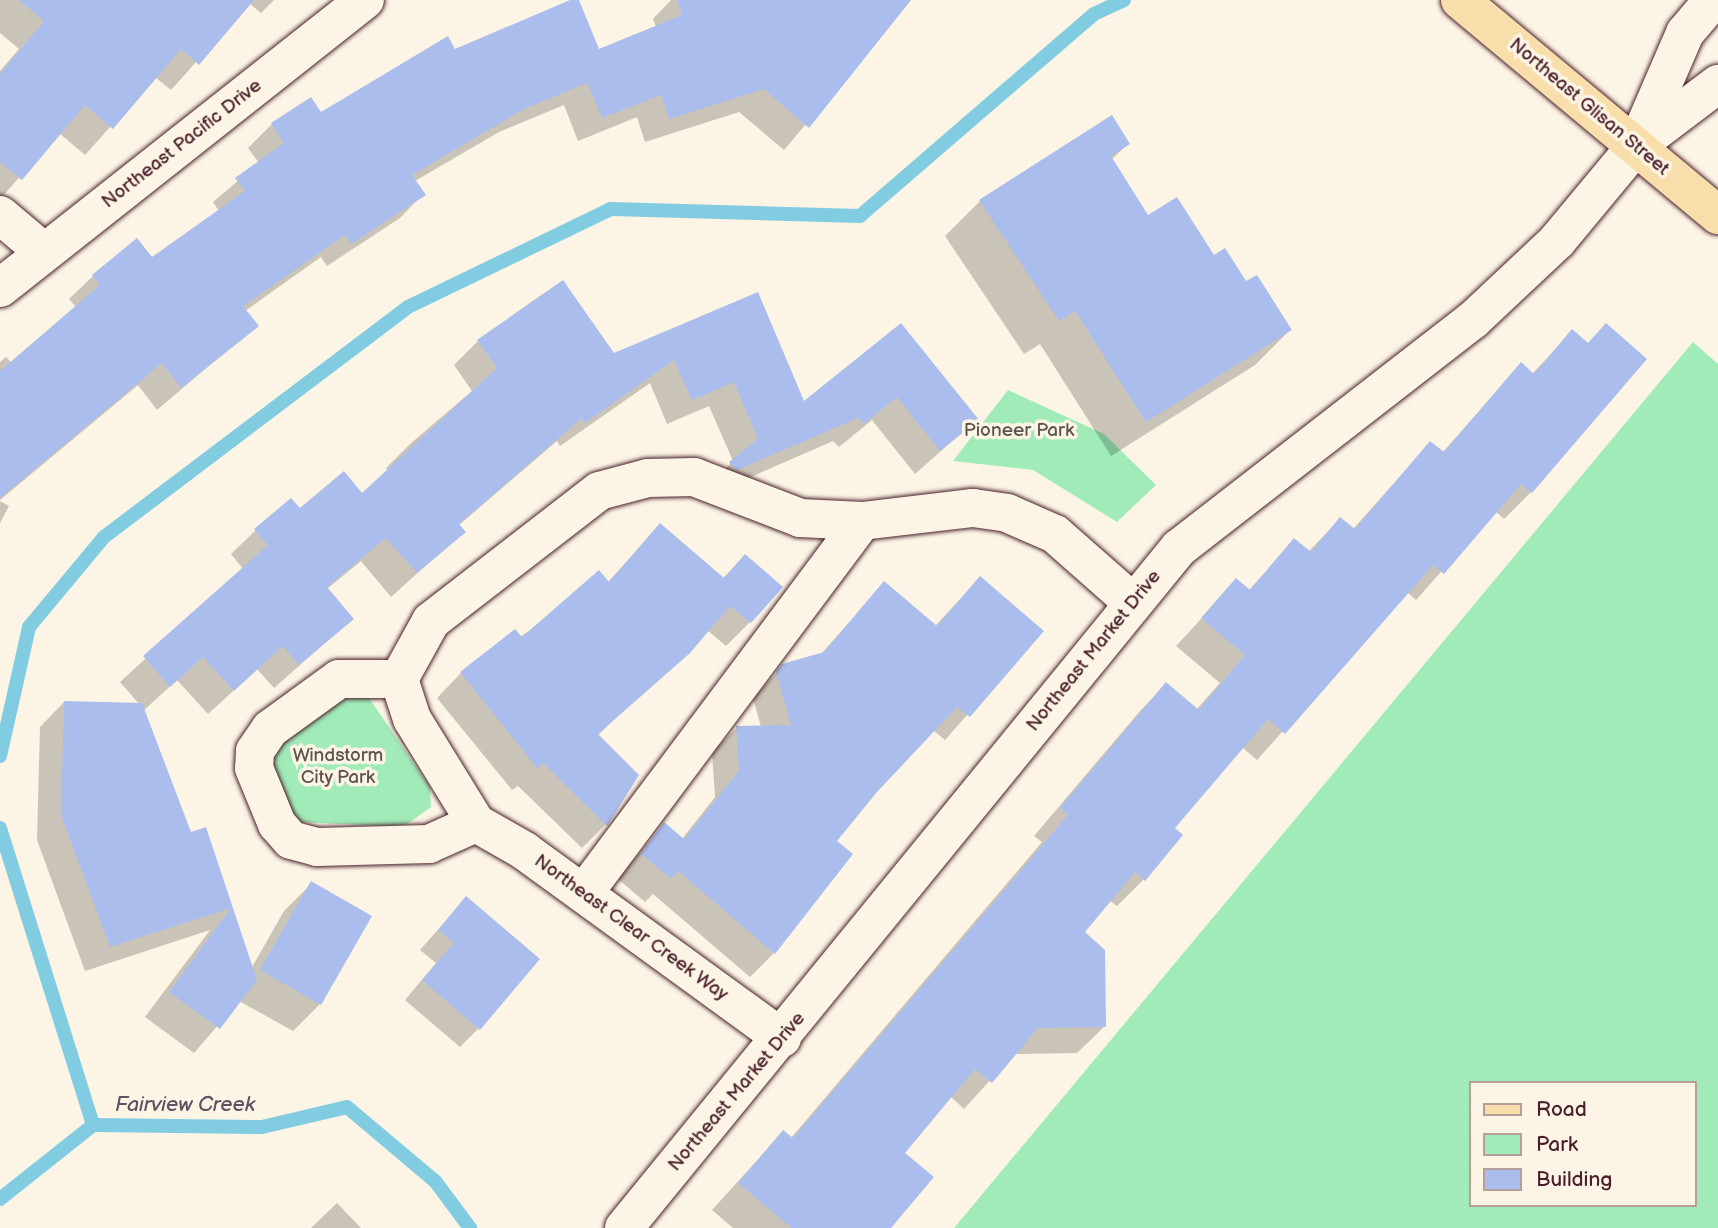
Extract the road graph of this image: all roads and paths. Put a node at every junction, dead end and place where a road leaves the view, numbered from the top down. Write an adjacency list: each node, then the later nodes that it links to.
1 (365, 0): 8 (street, Northeast Pacific Drive)
2 (1460, 0): 5 (main road, Northeast Glisan Street)
3 (1713, 0): 5 (street)
4 (1718, 84): 5 (street)
5 (1636, 146): 7 (main road, Northeast Glisan Street); 11 (street, Northeast Market Drive)
6 (0, 215): 8 (street)
7 (1718, 215)
8 (44, 252): 9 (street, Northeast Pacific Drive)
9 (0, 288)
10 (862, 521): 11 (street); 12 (street); 14 (street)
11 (1132, 602): 15 (street, Northeast Market Drive)
12 (399, 679): 13 (street, Northeast Clear Creek Way); 13 (street)
13 (476, 823): 14 (street, Northeast Clear Creek Way)
14 (584, 893): 15 (street, Northeast Clear Creek Way)
15 (782, 1038): 16 (street, Northeast Market Drive)
16 (624, 1228)

